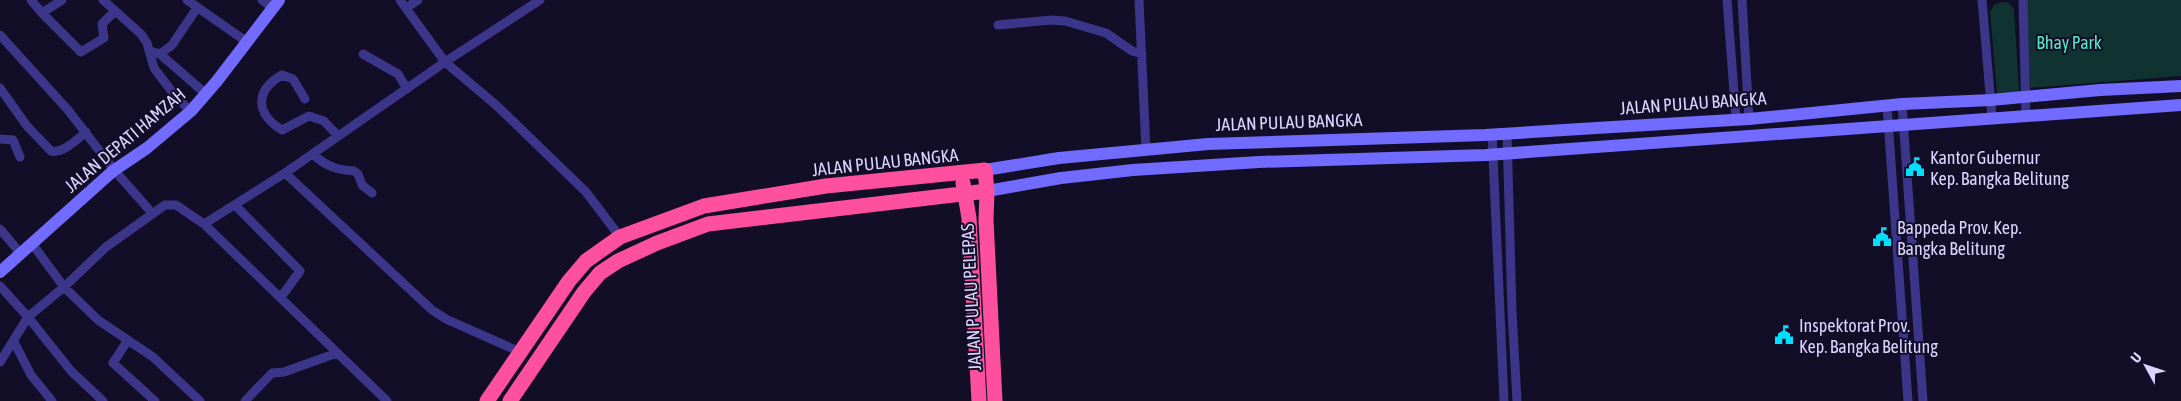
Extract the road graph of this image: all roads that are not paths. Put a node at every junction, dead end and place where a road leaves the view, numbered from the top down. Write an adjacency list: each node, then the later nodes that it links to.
1 (31, 0): 18 (street)
2 (62, 0): 18 (street)
3 (102, 0): 17 (street)
4 (187, 0): 15 (street)
5 (262, 0): 14 (street)
6 (400, 0): 16 (street)
7 (418, 0): 16 (street)
8 (540, 0): 26 (street)
9 (1138, 0): 25 (street)
10 (1727, 0): 40 (street)
11 (1742, 0): 41 (street)
12 (1982, 0): 33 (street)
13 (2023, 0): 31 (street)
14 (276, 4): 21 (main road, JALAN DEPATI HAMZAH)
15 (196, 8): 21 (street); 23 (street)
16 (406, 8): 26 (street)
17 (115, 11): 18 (street); 22 (street)
18 (42, 13)
19 (998, 25): 25 (street)
20 (0, 35): 44 (street)
21 (247, 42): 30 (main road, JALAN DEPATI HAMZAH)
22 (150, 51): 23 (street); 37 (street)
23 (160, 54): 30 (street)
24 (363, 54): 29 (street)
25 (1142, 54): 49 (street)
26 (445, 62): 29 (street); 65 (street)
27 (2181, 86): 31 (main road, JALAN PULAU BANGKA)
28 (0, 88): 44 (street)
29 (406, 89): 47 (street)
30 (206, 94): 37 (main road, JALAN DEPATI HAMZAH)
31 (2025, 96): 33 (main road, JALAN PULAU BANGKA); 38 (street)
32 (305, 99): 47 (street)
33 (1991, 100): 34 (main road, JALAN PULAU BANGKA); 39 (street)
34 (1902, 104): 36 (main road, JALAN PULAU BANGKA); 42 (street)
35 (2181, 105): 38 (main road)
36 (1887, 106): 41 (main road, JALAN PULAU BANGKA); 43 (street)
37 (191, 111): 54 (main road, JALAN DEPATI HAMZAH)
38 (2026, 117): 39 (main road)
39 (1992, 118): 42 (main road)
40 (1736, 119): 41 (main road, JALAN PULAU BANGKA); 45 (main road, JALAN PULAU BANGKA)
41 (1750, 119)
42 (1903, 125): 43 (main road); 91 (street)
43 (1889, 126): 51 (main road); 90 (street)
44 (86, 132): 54 (street)
45 (1507, 133): 46 (main road, JALAN PULAU BANGKA); 51 (street)
46 (1492, 134): 49 (main road, JALAN PULAU BANGKA); 52 (street)
47 (338, 136): 50 (street)
48 (0, 139): 53 (street)
49 (1146, 150): 55 (main road, JALAN PULAU BANGKA)
50 (313, 154): 57 (street); 60 (street)
51 (1508, 154): 52 (main road); 89 (street)
52 (1493, 155): 58 (main road); 88 (street)
53 (20, 157)
54 (115, 170): 62 (street); 66 (main road, JALAN DEPATI HAMZAH)
55 (985, 170): 56 (highway, JALAN PULAU BANGKA); 58 (highway, JALAN PULAU PELEPAS)
56 (962, 173): 59 (highway, JALAN PULAU PELEPAS); 65 (highway, JALAN PULAU BANGKA)
57 (285, 174): 61 (street); 75 (street)
58 (987, 190): 59 (highway); 87 (highway, JALAN PULAU PELEPAS)
59 (964, 192): 85 (highway); 86 (highway, JALAN PULAU PELEPAS)
60 (372, 193)
61 (235, 205): 63 (street); 71 (street)
62 (152, 213): 63 (street); 70 (street)
63 (204, 224): 71 (street)
64 (0, 229): 67 (street)
65 (620, 237): 75 (highway, JALAN PULAU BANGKA)
66 (33, 244): 67 (main road, JALAN DEPATI HAMZAH); 70 (street)
67 (21, 254): 68 (main road, JALAN DEPATI HAMZAH)
68 (0, 272)
69 (0, 286): 72 (street)
70 (64, 287): 72 (street); 73 (street)
71 (281, 297): 76 (street)
72 (28, 317): 74 (street); 79 (street)
73 (128, 340): 80 (street); 81 (street)
74 (14, 342): 77 (street); 78 (street)
75 (520, 352): 84 (highway, JALAN PULAU BANGKA)
76 (337, 353): 82 (street); 83 (street)
77 (0, 362)
78 (52, 401)
79 (103, 401)
80 (155, 401)
81 (200, 401)
82 (244, 401)
83 (387, 401)
84 (487, 401)
85 (510, 401)
86 (978, 401)
87 (995, 401)
88 (1504, 401)
89 (1517, 401)
90 (1908, 401)
91 (1923, 401)

